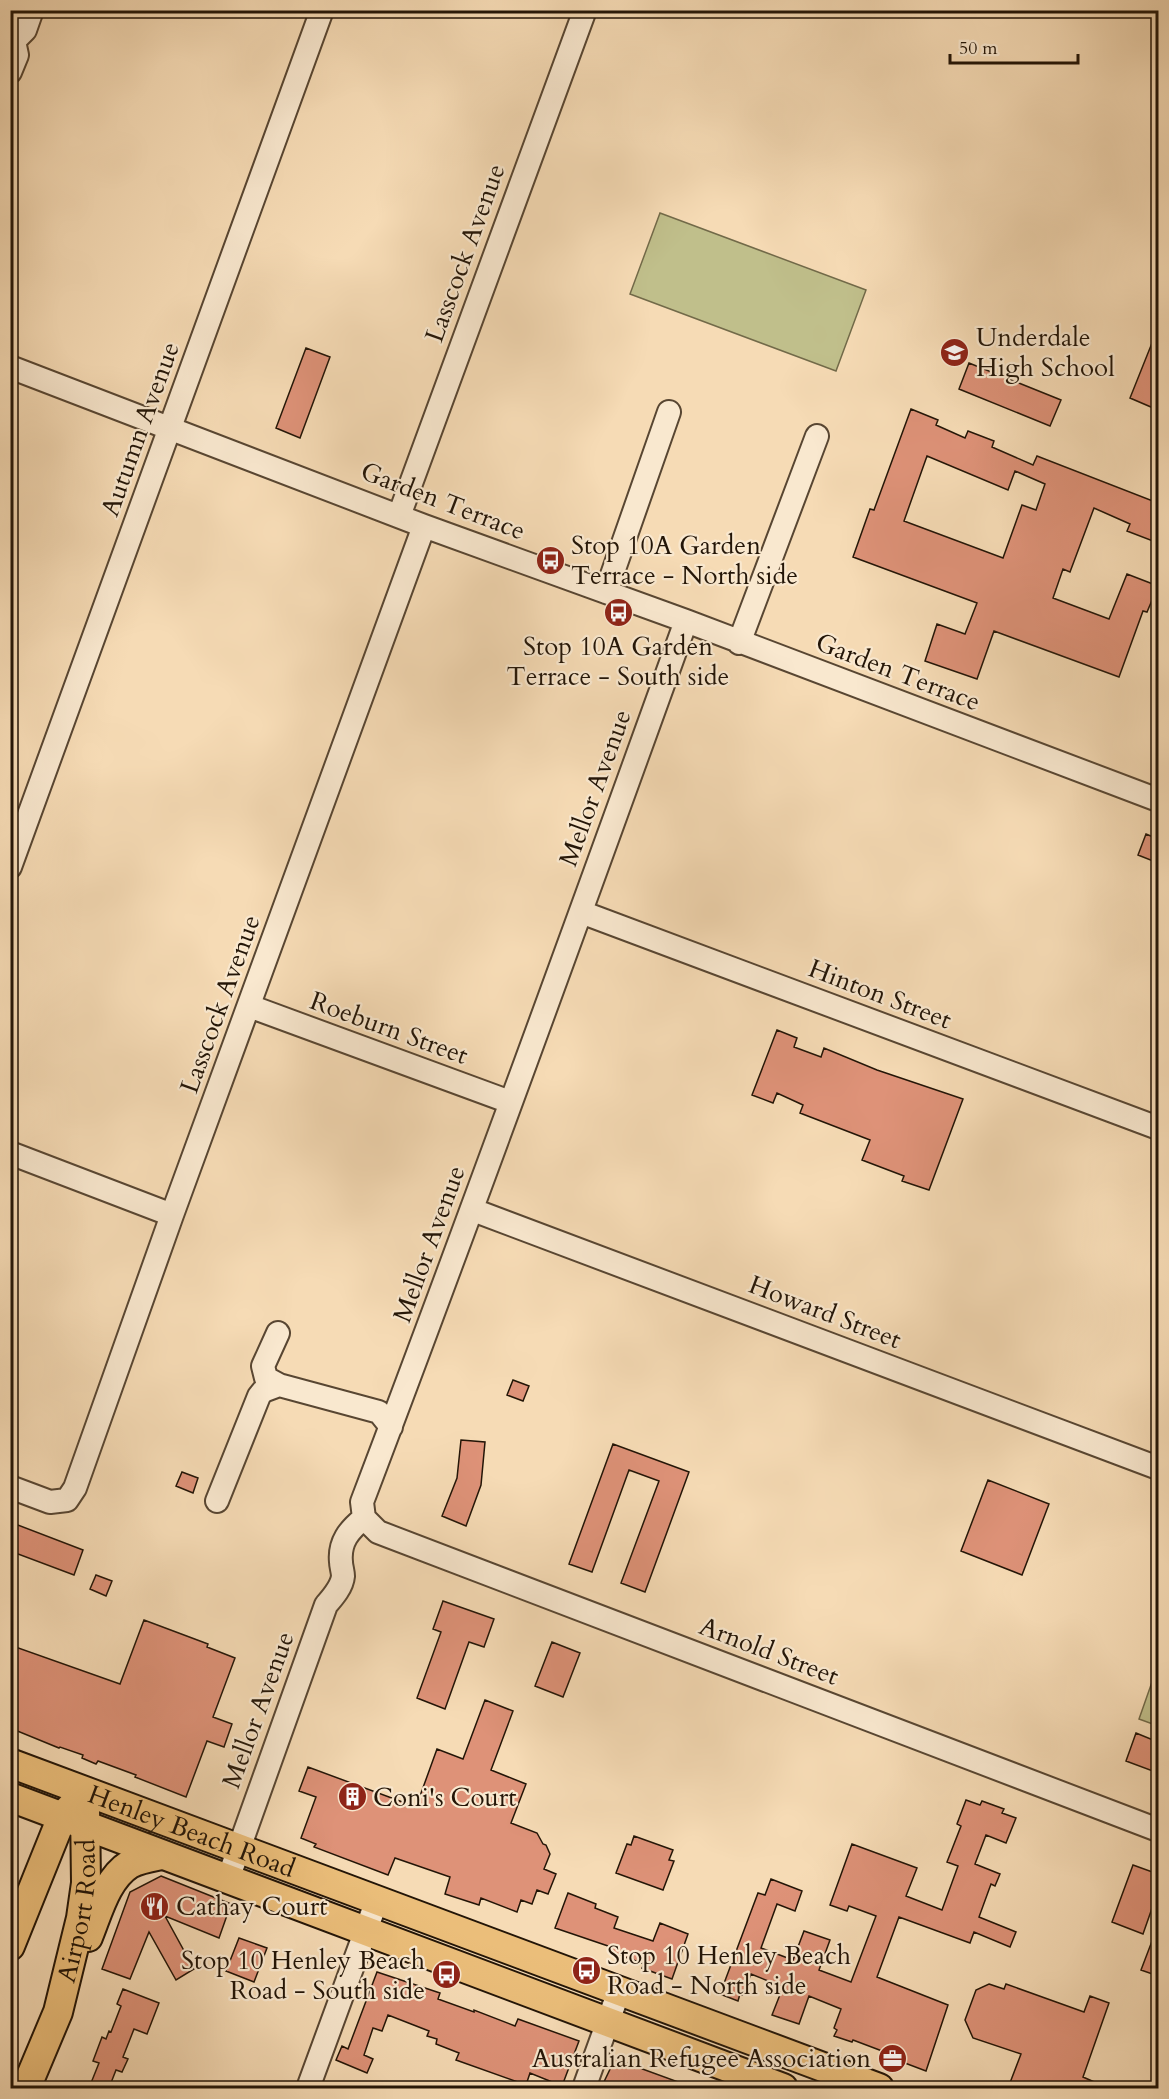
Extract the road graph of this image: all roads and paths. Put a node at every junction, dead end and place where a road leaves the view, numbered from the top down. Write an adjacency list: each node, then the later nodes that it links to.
1 (32, 10): 4 (street)
2 (322, 10): 8 (street, Autumn Avenue)
3 (585, 10): 10 (street, Lasscock Avenue)
4 (12, 39): 5 (street)
5 (10, 72)
6 (10, 367): 8 (street, Garden Terrace)
7 (669, 412): 12 (street)
8 (170, 427): 10 (street, Garden Terrace); 16 (street, Autumn Avenue)
9 (817, 436): 14 (street)
10 (399, 516): 11 (street, Garden Terrace)
11 (424, 526): 12 (street, Garden Terrace); 18 (street, Lasscock Avenue)
12 (606, 592): 13 (street, Garden Terrace)
13 (686, 621): 14 (street, Garden Terrace); 17 (street, Mellor Avenue)
14 (739, 643): 15 (street, Garden Terrace)
15 (1158, 800)
16 (10, 867)
17 (581, 912): 19 (street, Mellor Avenue); 20 (street, Hinton Street)
18 (249, 1006): 19 (street, Roeburn Street); 23 (street, Lasscock Avenue)
19 (510, 1102): 22 (street, Mellor Avenue)
20 (1158, 1128)
21 (10, 1153): 23 (street)
22 (472, 1210): 26 (street, Mellor Avenue); 27 (street, Howard Street)
23 (172, 1215): 28 (street, Lasscock Avenue)
24 (278, 1333): 25 (street)
25 (279, 1385): 26 (street); 29 (street)
26 (391, 1427): 30 (street, Mellor Avenue)
27 (1158, 1468)
28 (10, 1487)
29 (217, 1502)
30 (364, 1518): 36 (street, Arnold Street); 37 (street, Mellor Avenue)
31 (10, 1763): 32 (main road, Henley Beach Road)
32 (85, 1791): 35 (main road, Airport Road); 37 (main road, Henley Beach Road)
33 (10, 1797): 35 (main road, Henley Beach Road)
34 (10, 1808): 40 (main road)
35 (73, 1821): 38 (main road, Henley Beach Road); 40 (main road, Airport Road); 45 (main road, Airport Road)
36 (1158, 1830)
37 (238, 1848): 39 (street, Mellor Avenue); 41 (main road, Henley Beach Road)
38 (162, 1854): 39 (main road, Henley Beach Road); 45 (main road)
39 (228, 1879): 42 (main road, Henley Beach Road)
40 (33, 1890): 43 (main road, Airport Road)
41 (377, 1900): 42 (street); 44 (main road, Henley Beach Road)
42 (366, 1931): 46 (main road, Henley Beach Road); 49 (street)
43 (10, 1946)
44 (619, 1991): 46 (street); 47 (main road, Henley Beach Road)
45 (58, 2012): 48 (main road, Airport Road)
46 (608, 2023): 50 (street); 51 (main road, Henley Beach Road)
47 (864, 2086)
48 (26, 2088)
49 (308, 2088)
50 (584, 2088)
51 (783, 2088)

